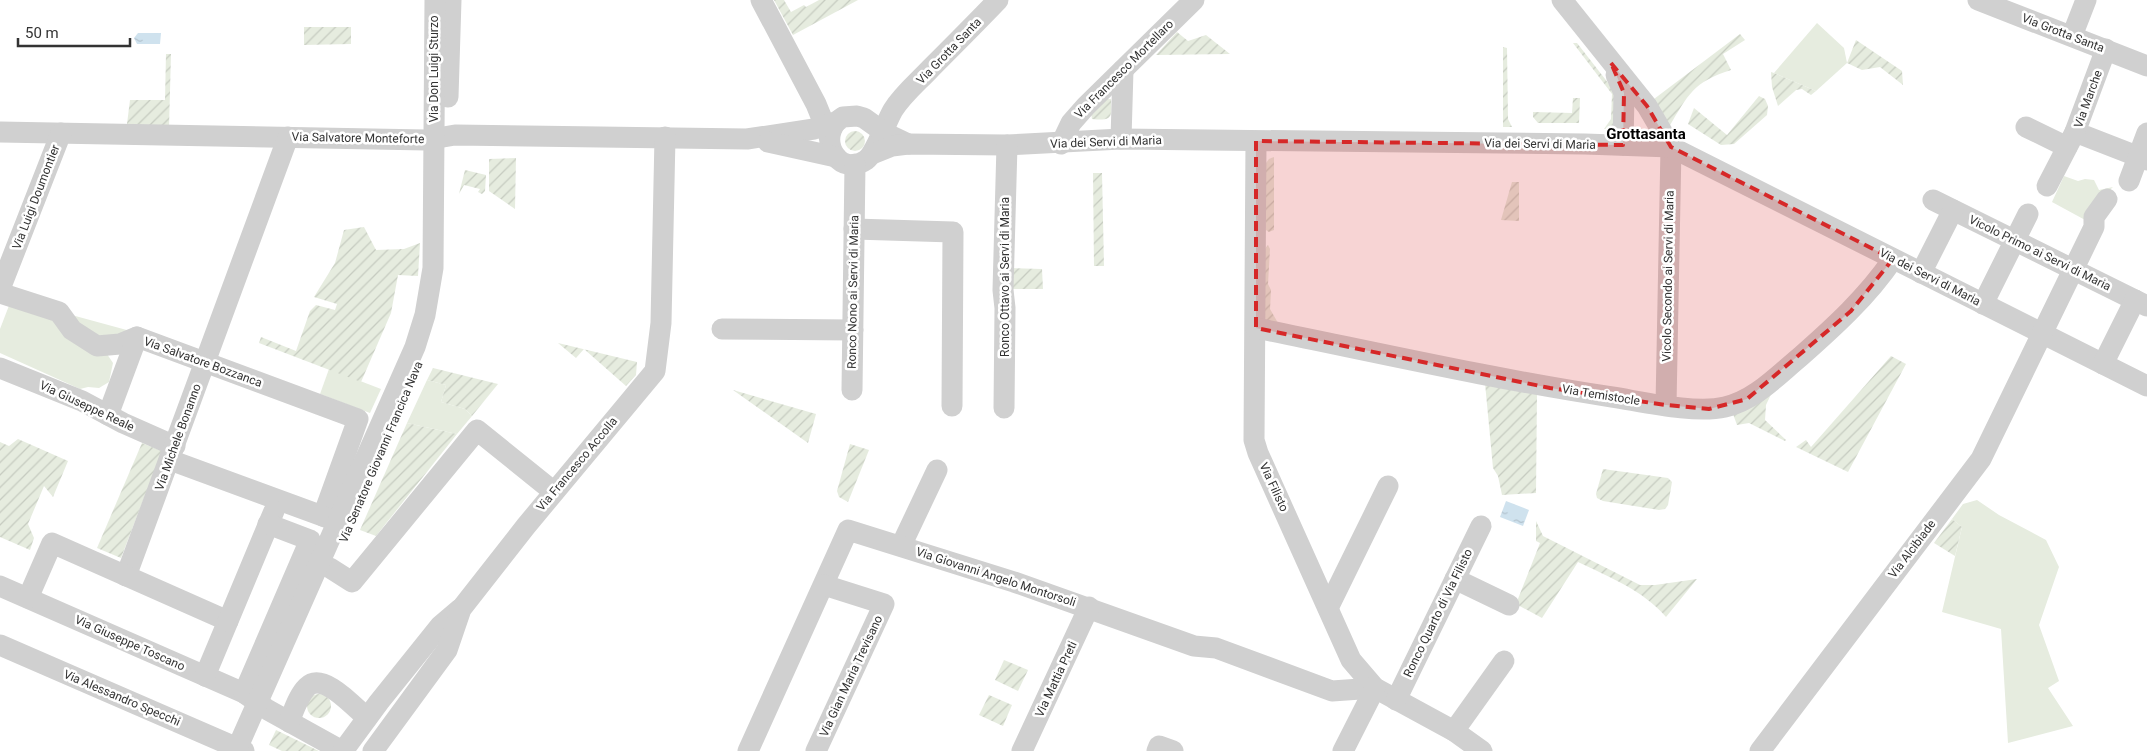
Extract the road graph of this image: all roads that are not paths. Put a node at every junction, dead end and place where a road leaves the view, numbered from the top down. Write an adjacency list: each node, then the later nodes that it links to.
1 (435, 0): 23 (street, Via Don Luigi Sturzo)
2 (451, 0): 23 (street, Via Don Luigi Sturzo)
3 (761, 0): 14 (street)
4 (998, 0): 15 (street, Via Grotta Santa)
5 (1194, 0): 13 (street, Via Francesco Mortellaro)
6 (1562, 0): 11 (street)
7 (1978, 0): 9 (street, Via Grotta Santa)
8 (2086, 0): 9 (street)
9 (2072, 36): 10 (street, Via Grotta Santa)
10 (2106, 50): 12 (street, Via Grotta Santa); 27 (street, Via Marche)
11 (1611, 63): 31 (street); 33 (street)
12 (2147, 66)
13 (1123, 70): 26 (street); 30 (street, Via Francesco Mortellaro)
14 (816, 104): 17 (street); 21 (street)
15 (897, 105): 21 (street, Via Grotta Santa); 29 (street)
16 (2026, 127): 27 (street)
17 (804, 131): 21 (street); 25 (street)
18 (0, 132): 19 (street, Via Salvatore Monteforte)
19 (61, 133): 22 (street, Via Salvatore Monteforte); 46 (street, Via Luigi Doumontier)
20 (2147, 133): 34 (street)
21 (854, 136): 25 (street); 29 (street, Via dei Servi di Maria); 41 (street, Ronco Nono ai Servi di Maria)
22 (288, 137): 23 (street, Via Salvatore Monteforte); 55 (street, Via Michele Bonanno)
23 (440, 138): 24 (street, Via Salvatore Monteforte); 69 (street, Via Senatore Giovanni Francica Nava); 73 (street, Via Senatore Giovanni Francica Nava)
24 (665, 138): 25 (street, Via Salvatore Monteforte); 67 (street, Via Francesco Accolla)
25 (746, 139)
26 (1121, 139): 28 (street, Via dei Servi di Maria); 30 (street, Via dei Servi di Maria)
27 (2071, 140): 34 (street, Via Marche); 36 (street)
28 (1256, 141): 31 (street, Via dei Servi di Maria); 50 (street, Via Filisto)
29 (908, 144): 32 (street, Via dei Servi di Maria)
30 (1061, 144): 32 (street, Via dei Servi di Maria)
31 (1623, 145): 33 (street, Via dei Servi di Maria)
32 (1007, 146): 62 (street, Ronco Ottavo ai Servi di Maria)
33 (1671, 148): 43 (street, Via dei Servi di Maria); 61 (street, Vicolo Secondo ai Servi di Maria)
34 (2143, 158): 35 (street)
35 (2129, 181)
36 (2047, 186)
37 (2107, 199): 44 (street, Via Alcibiade)
38 (1933, 200): 39 (street, Vicolo Primo ai Servi di Maria)
39 (1954, 210): 42 (street, Vicolo Primo ai Servi di Maria); 45 (street)
40 (2028, 214): 42 (street)
41 (854, 229): 52 (street, Ronco Nono ai Servi di Maria); 60 (street)
42 (2015, 240): 44 (street, Vicolo Primo ai Servi di Maria); 49 (street)
43 (1893, 259): 45 (street, Via dei Servi di Maria); 61 (street, Via Temistocle)
44 (2074, 270): 48 (street, Vicolo Primo ai Servi di Maria); 53 (street, Via Alcibiade)
45 (1921, 273): 49 (street, Via dei Servi di Maria)
46 (0, 289)
47 (0, 293): 54 (street, Via Salvatore Bozzanca)
48 (2141, 303): 56 (street)
49 (1983, 304): 53 (street, Via dei Servi di Maria)
50 (1256, 328): 61 (street, Via Temistocle); 81 (street, Via Filisto)
51 (722, 329): 52 (street)
52 (853, 330): 59 (street, Ronco Nono ai Servi di Maria)
53 (2042, 333): 56 (street, Via dei Servi di Maria); 103 (street, Via Alcibiade)
54 (137, 337): 55 (street, Via Salvatore Bozzanca); 63 (street)
55 (205, 363): 64 (street, Via Michele Bonanno); 69 (street, Via Salvatore Bozzanca)
56 (2103, 364): 58 (street, Via dei Servi di Maria)
57 (0, 368): 63 (street, Via Giuseppe Reale)
58 (2147, 386)
59 (852, 390)
60 (952, 406)
61 (1666, 406)
62 (1004, 408)
63 (108, 415): 64 (street, Via Giuseppe Reale)
64 (172, 453): 68 (street, Via Giuseppe Reale); 74 (street, Via Michele Bonanno)
65 (937, 470): 72 (street)
66 (1388, 486): 81 (street)
67 (554, 492): 73 (street); 82 (street, Via Francesco Accolla)
68 (279, 500): 69 (street, Via Giuseppe Reale); 70 (street)
69 (331, 519): 89 (street, Via Senatore Giovanni Francica Nava)
70 (268, 524): 83 (street); 89 (street)
71 (1481, 526): 75 (street, Ronco Quarto di Via Filisto)
72 (901, 546): 76 (street, Via Giovanni Angelo Montorsoli); 80 (street, Via Giovanni Angelo Montorsoli)
73 (330, 568): 89 (street, Via Senatore Giovanni Francica Nava)
74 (126, 576): 78 (street); 83 (street)
75 (1455, 579): 79 (street); 88 (street, Ronco Quarto di Via Filisto)
76 (824, 585): 96 (street, Via Giovanni Angelo Montorsoli); 97 (street, Via Gian Maria Trevisano)
77 (0, 586): 78 (street, Via Giuseppe Toscano)
78 (28, 598): 86 (street, Via Giuseppe Toscano)
79 (1508, 605)
80 (1089, 607): 87 (street, Via Giovanni Angelo Montorsoli); 98 (street, Via Mattia Preti)
81 (1328, 608): 87 (street, Via Filisto)
82 (461, 609): 90 (street); 95 (street, Via Francesco Accolla)
83 (228, 621): 86 (street)
84 (0, 645): 93 (street, Via Alessandro Specchi)
85 (1504, 661): 92 (street)
86 (205, 676): 89 (street, Via Giuseppe Toscano)
87 (1375, 688): 88 (street, Via Filisto); 101 (street)
88 (1396, 700): 92 (street, Via Filisto)
89 (257, 702): 91 (street, Via Giuseppe Toscano); 93 (street, Via Senatore Giovanni Francica Nava)
90 (367, 718): 91 (street); 94 (street)
91 (289, 722): 94 (street, Via Giuseppe Toscano)
92 (1454, 731): 102 (street, Via Filisto)
93 (241, 750)
94 (342, 751)
95 (373, 751)
96 (748, 751)
97 (816, 751)
98 (1022, 751)
99 (1157, 751): 100 (street)
100 (1173, 751)
101 (1343, 751)
102 (1482, 751)
103 (1760, 751)

